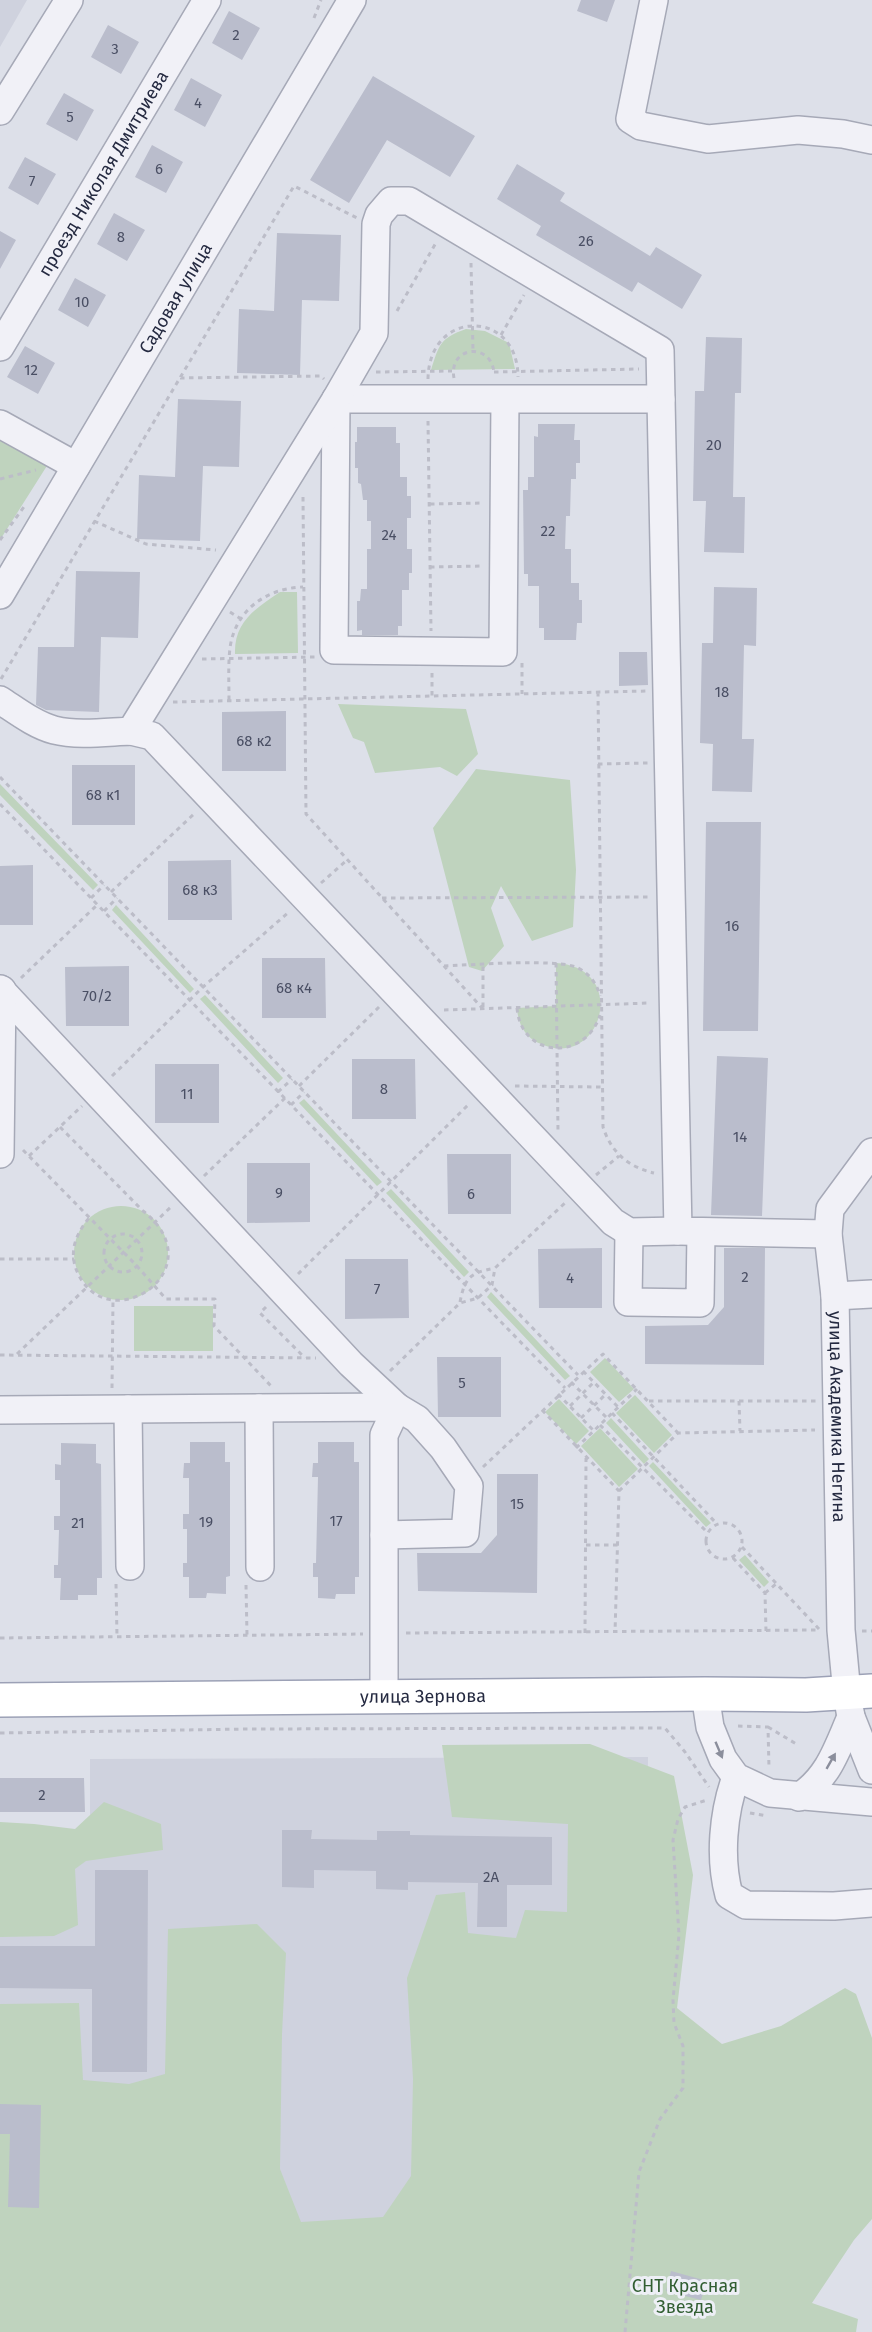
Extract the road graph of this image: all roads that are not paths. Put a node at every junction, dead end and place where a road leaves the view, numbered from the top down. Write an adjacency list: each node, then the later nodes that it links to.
1 (69, 0): 5 (street)
2 (207, 0): 7 (street, проезд Николая Дмитриева)
3 (352, 0): 12 (street, Садовая улица)
4 (654, 0): 6 (street)
5 (0, 111)
6 (872, 140)
7 (0, 347)
8 (343, 387): 9 (street); 9 (street); 10 (street); 15 (street)
9 (505, 387): 10 (street)
10 (661, 399): 21 (street)
11 (0, 424): 12 (street)
12 (76, 466): 13 (street, Садовая улица)
13 (0, 595)
14 (0, 700): 15 (street)
15 (131, 731): 20 (street)
16 (7, 986): 17 (street); 25 (street)
17 (0, 1140): 19 (street)
18 (872, 1152): 22 (street, улица Академика Негина)
19 (0, 1154)
20 (629, 1232): 21 (street); 21 (street)
21 (690, 1232): 22 (street)
22 (828, 1234): 24 (street, улица Академика Негина)
23 (872, 1294): 24 (street)
24 (835, 1296): 35 (street, улица Академика Негина)
25 (397, 1407): 26 (street); 29 (street); 29 (street)
26 (259, 1408): 27 (street); 31 (street)
27 (120, 1409): 28 (street); 30 (street)
28 (0, 1410)
29 (384, 1535): 33 (street)
30 (130, 1566)
31 (260, 1567)
32 (705, 1694): 33 (main road, улица Зернова); 35 (main road, улица Зернова); 37 (street, one-way to 37)
33 (384, 1697): 34 (main road, улица Зернова)
34 (0, 1700)
35 (857, 1701): 36 (street); 38 (street, one-way to 35)
36 (872, 1770)
37 (728, 1793): 38 (street); 40 (street)
38 (799, 1797): 39 (street)
39 (872, 1802)
40 (872, 1903)

